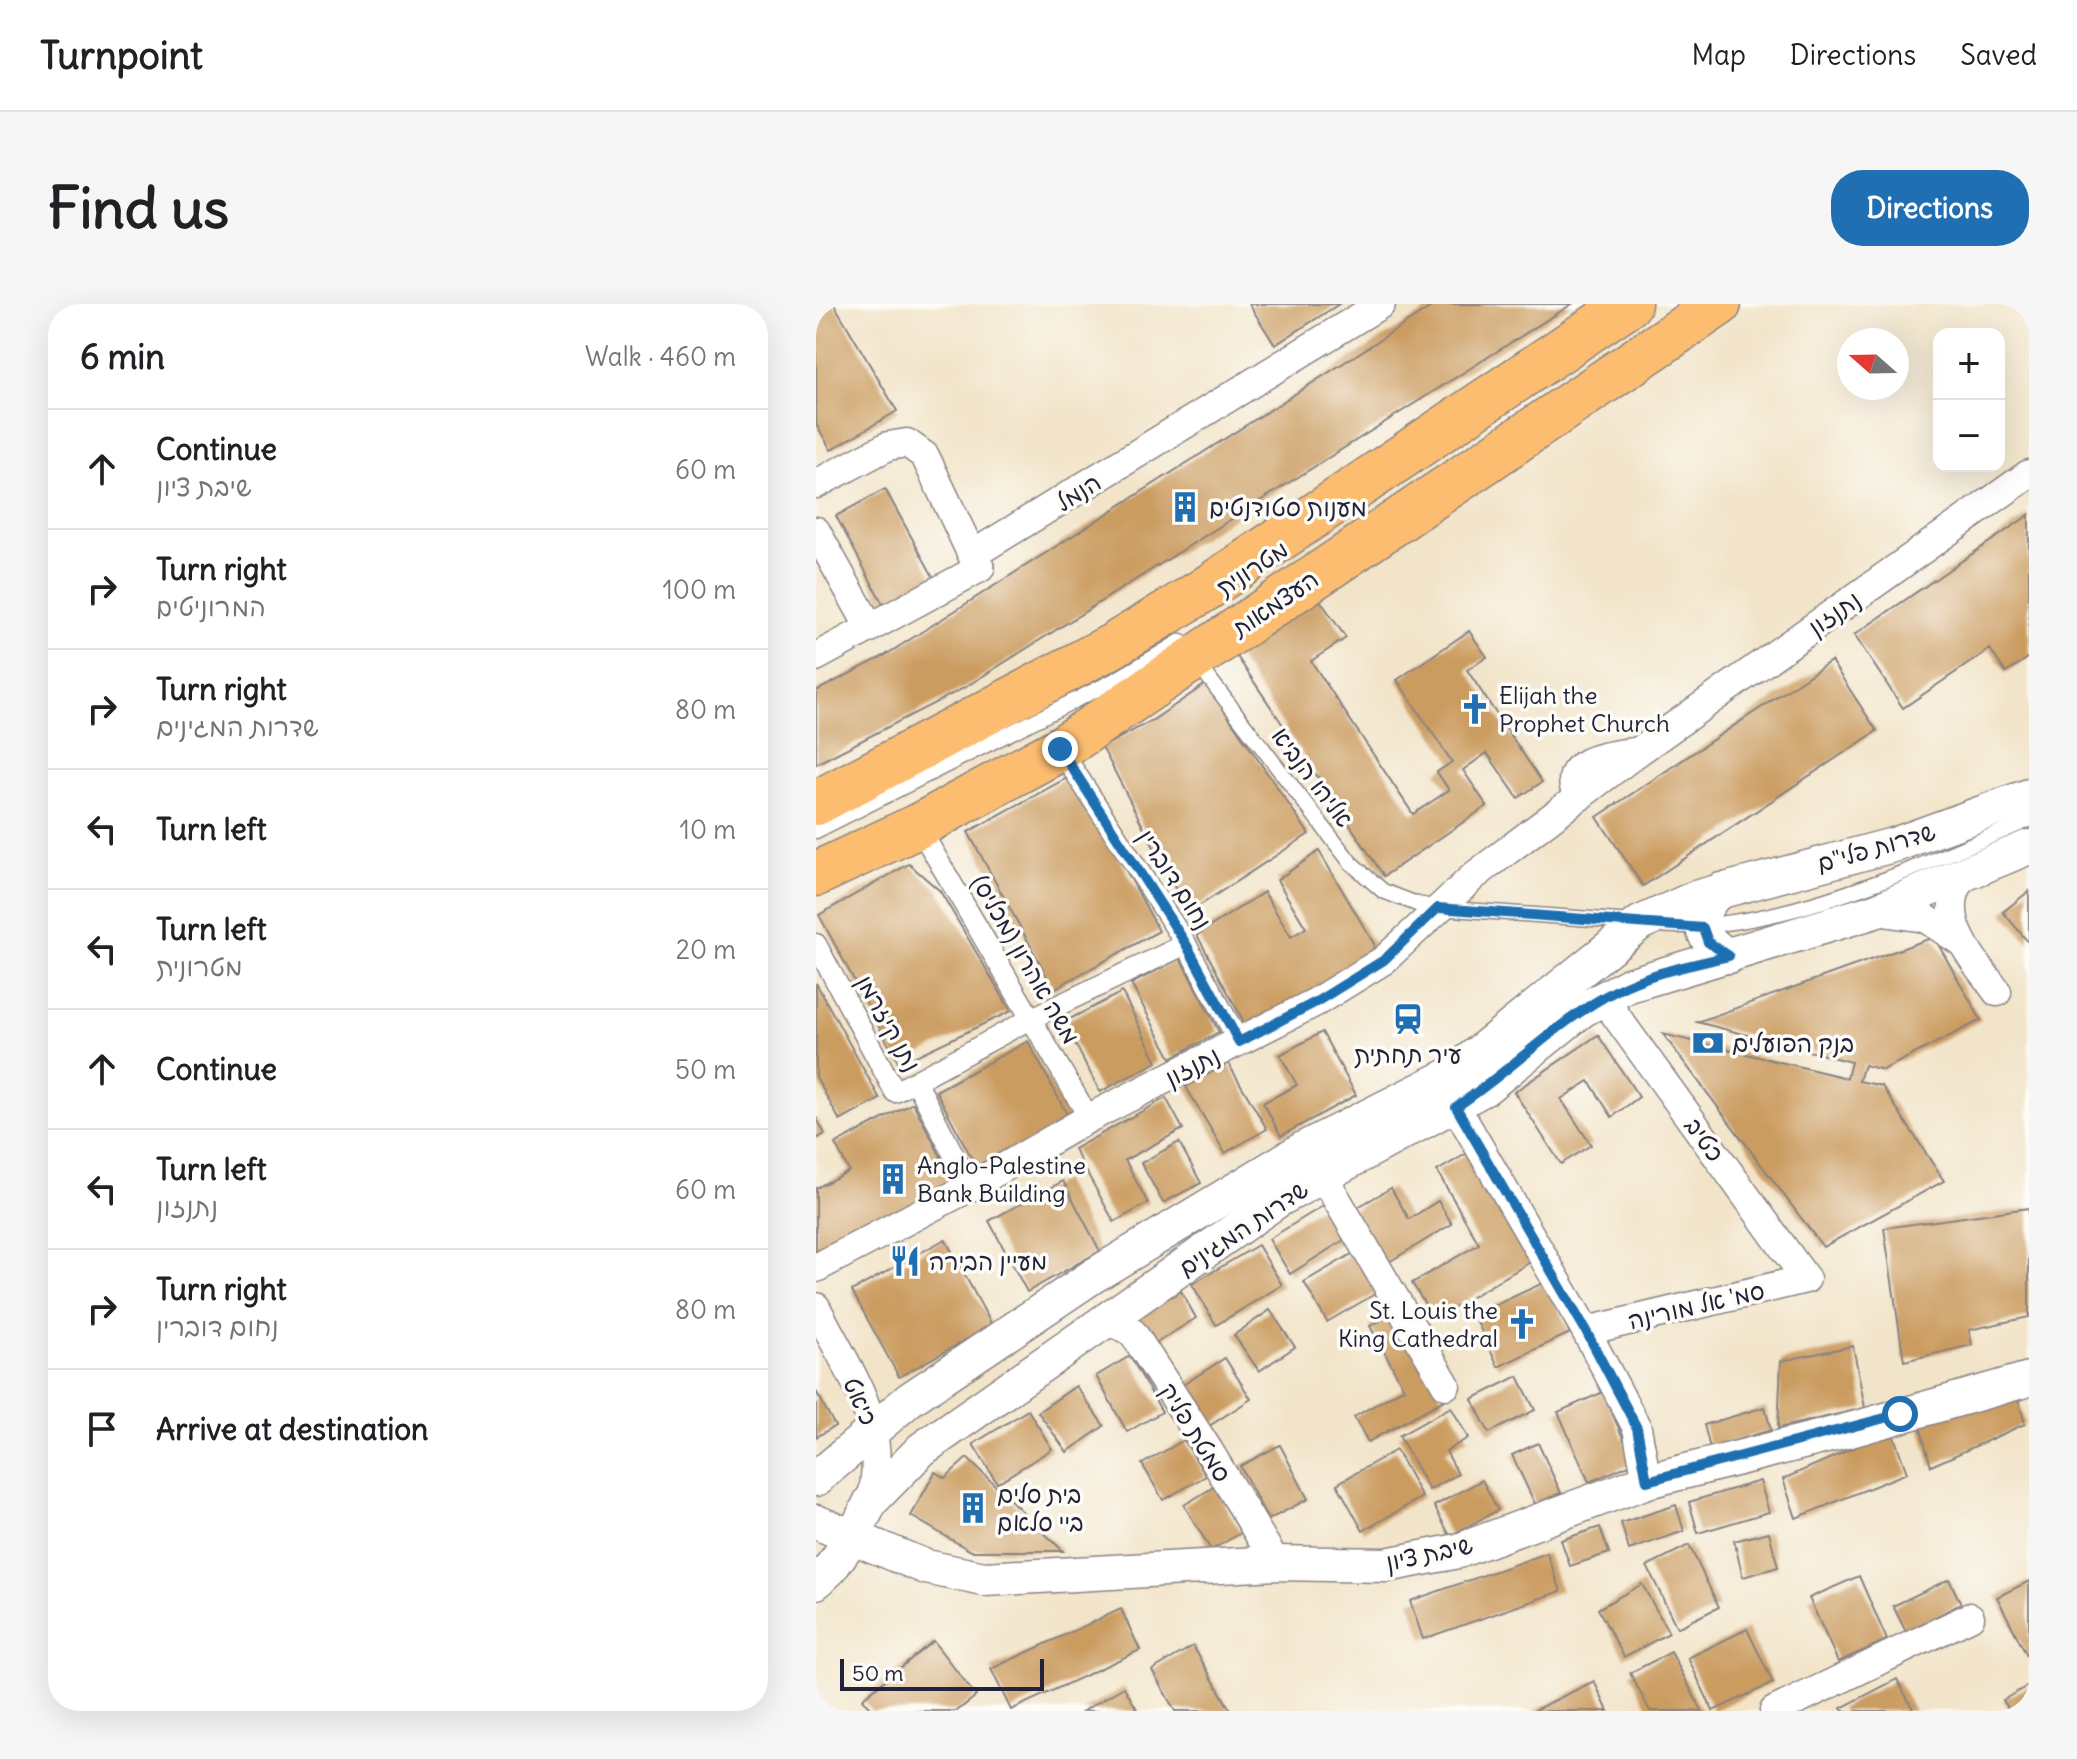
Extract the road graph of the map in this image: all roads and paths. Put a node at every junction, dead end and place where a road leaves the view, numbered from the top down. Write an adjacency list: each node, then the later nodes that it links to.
1 (1381, 304): 9 (street, הנמל)
2 (1629, 304): 15 (highway)
3 (1691, 304): 5 (lane)
4 (1719, 304): 11 (highway, העצמאות)
5 (1673, 316)
6 (2029, 474): 23 (street, נתנזון)
7 (816, 484): 9 (street)
8 (816, 531): 10 (street)
9 (972, 555): 10 (street)
10 (870, 628): 12 (street)
11 (1186, 646): 13 (highway, העצמאות); 18 (lane); 23 (lane, אליהו הנביא)
12 (816, 657)
13 (1060, 749): 17 (highway, העצמאות); 29 (street, נחום דוברין)
14 (2029, 796): 22 (street, שדרות פלי"ם)
15 (816, 803)
16 (2029, 820): 26 (lane)
17 (918, 826): 20 (highway, העצמאות); 33 (street, משה אהרון (מכליס))
18 (816, 831)
19 (2029, 847): 21 (street)
20 (816, 874)
21 (1962, 877): 24 (street); 27 (street)
22 (1721, 890): 25 (street, שדרות המגינים); 26 (street)
23 (1438, 908): 25 (lane, אליהו הנביא); 34 (street, נתנזון)
24 (1875, 911): 27 (street); 30 (street)
25 (1640, 923): 26 (lane); 47 (street, שדרות המגינים)
26 (1703, 928): 30 (street)
27 (1963, 943): 31 (street)
28 (816, 944): 35 (street, נתן קיזרמן)
29 (1186, 944): 33 (street); 34 (street, נחום דוברין)
30 (1729, 956): 32 (street, שדרות המגינים)
31 (1997, 992)
32 (1603, 998): 36 (street, שדרות המגינים); 41 (street, כטיב)
33 (1032, 1018): 35 (street); 37 (street, משה אהרון (מכליס))
34 (1239, 1042): 37 (street, נתנזון)
35 (917, 1083): 39 (street, נתן קיזרמן)
36 (1456, 1107): 38 (street, שדרות המגינים); 44 (street)
37 (1089, 1118): 39 (street, נתנזון)
38 (1323, 1176): 43 (street, שדרות המגינים); 46 (street)
39 (970, 1187): 40 (street, נתנזון)
40 (816, 1268)
41 (1806, 1279): 44 (street, סמ' אל מורינה)
42 (816, 1307): 47 (street, כיאט)
43 (1100, 1326): 50 (street, שדרות המגינים); 53 (street, סמטת פליק)
44 (1586, 1331): 49 (street)
45 (2029, 1379): 49 (street, שיבת ציון)
46 (1446, 1385)
47 (874, 1428): 48 (street, שדרות המגינים); 50 (street, כיאט)
48 (816, 1479)
49 (1647, 1481): 53 (street, שיבת ציון)
50 (871, 1501): 52 (street, שדרות המגינים)
51 (816, 1522): 52 (street, שיבת ציון)
52 (854, 1535): 53 (street, שיבת ציון); 54 (street, שדרות המגינים)
53 (1276, 1563)
54 (816, 1582)
55 (1970, 1617): 56 (street)
56 (1774, 1711)

